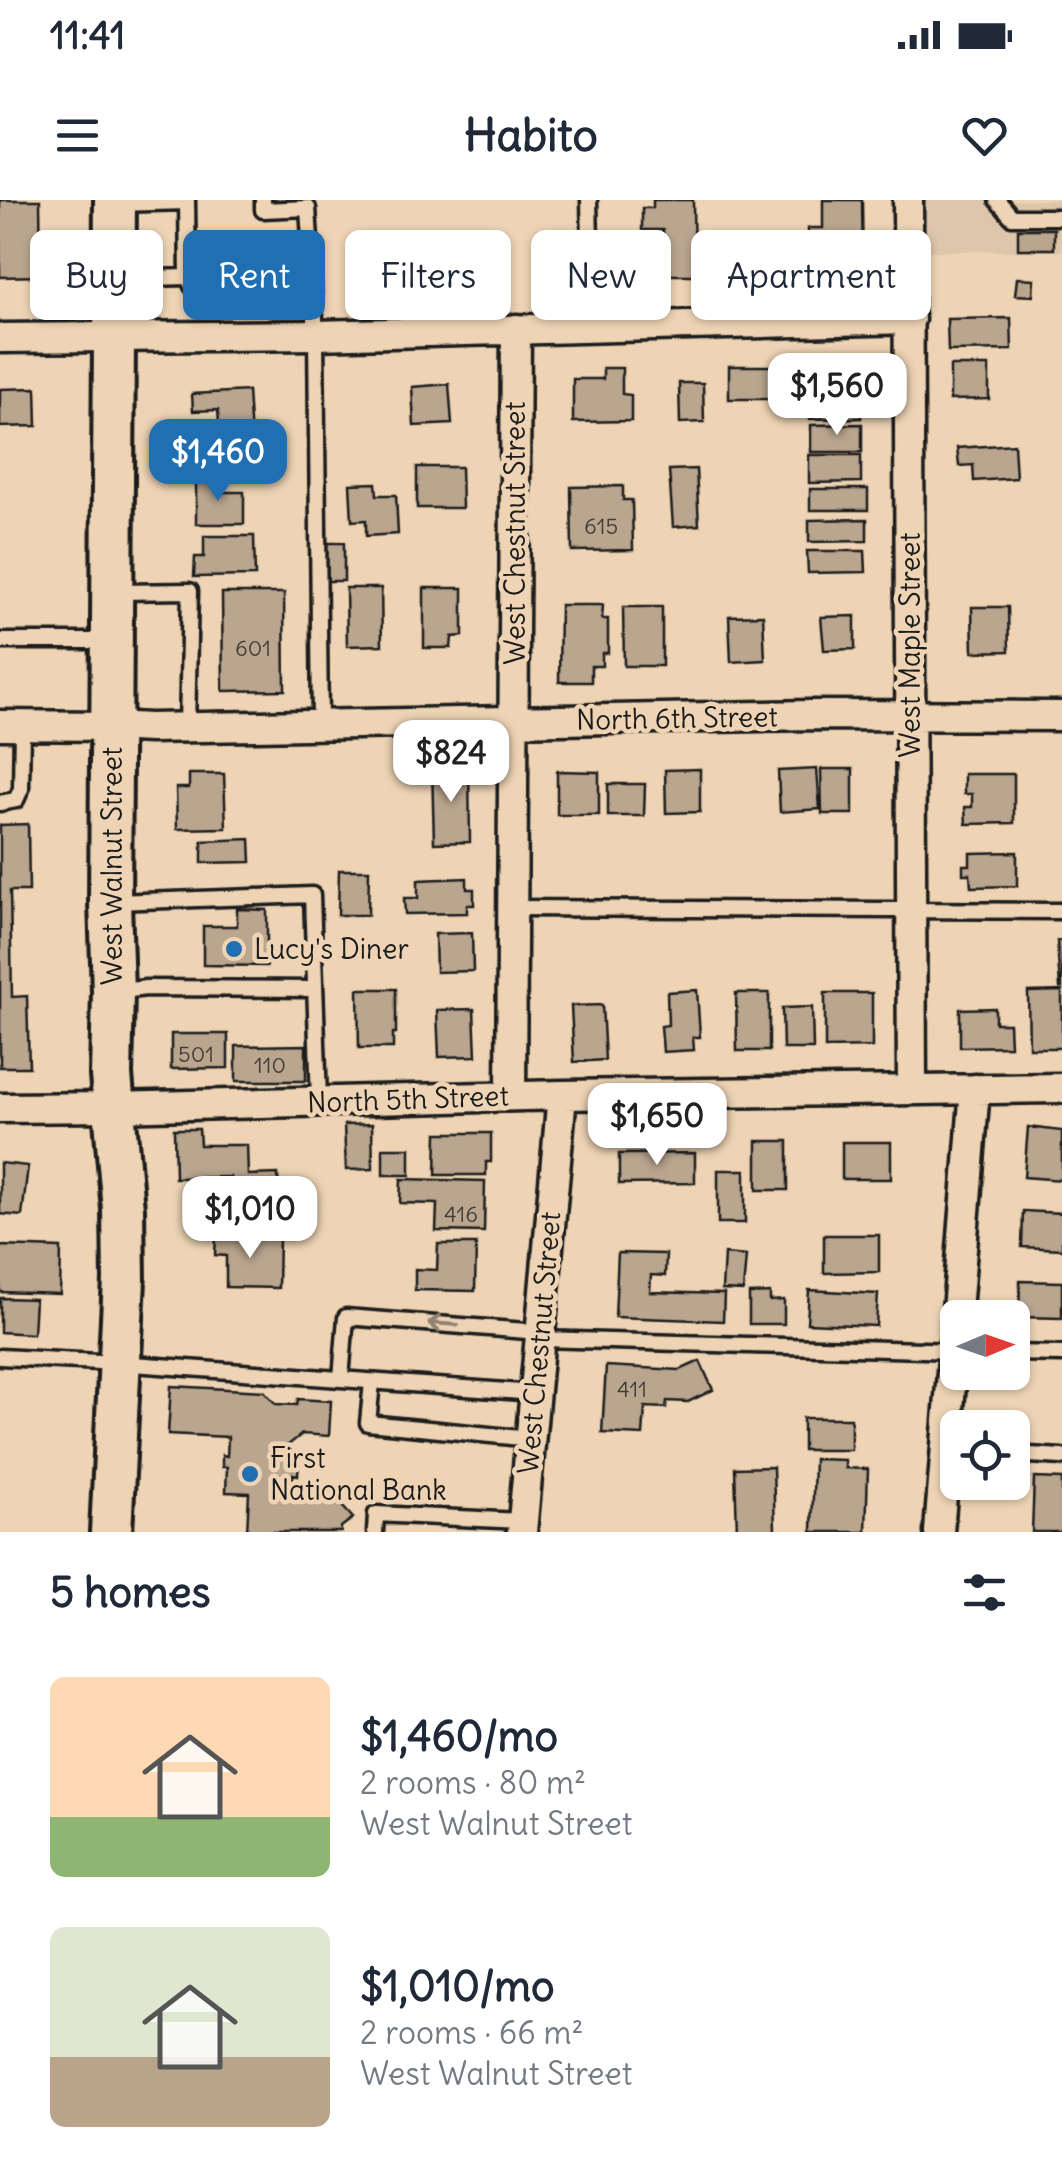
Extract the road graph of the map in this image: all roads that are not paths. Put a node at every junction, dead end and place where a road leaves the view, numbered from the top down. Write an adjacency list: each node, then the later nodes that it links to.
1 (263, 200): 10 (lane)
2 (589, 200): 15 (lane)
3 (908, 200): 11 (street, West Maple Street)
4 (996, 200): 7 (lane)
5 (187, 201): 6 (lane); 9 (lane)
6 (115, 202): 8 (main road, West Walnut Street)
7 (1062, 217)
8 (115, 230)
9 (187, 230)
10 (309, 230)
11 (908, 230)
12 (115, 320): 18 (main road, West Walnut Street)
13 (315, 320): 17 (lane)
14 (910, 320): 15 (street); 24 (street, West Maple Street)
15 (592, 327): 16 (street)
16 (516, 329): 17 (street); 25 (street, West Chestnut Street)
17 (316, 335): 18 (street); 26 (lane)
18 (115, 337): 19 (street); 20 (main road, West Walnut Street)
19 (0, 338)
20 (112, 592): 22 (main road, West Walnut Street); 29 (lane)
21 (0, 641): 22 (lane)
22 (112, 641): 28 (main road, West Walnut Street)
23 (1062, 716): 24 (street, North 6th Street)
24 (911, 717): 25 (street, North 6th Street); 33 (street, West Maple Street)
25 (515, 721): 26 (street, North 6th Street); 32 (street, West Chestnut Street)
26 (320, 724): 29 (street, North 6th Street)
27 (11, 726): 28 (street, North 6th Street); 30 (lane)
28 (112, 726): 29 (street, North 6th Street); 31 (main road, West Walnut Street)
29 (187, 728)
30 (0, 803)
31 (110, 902): 35 (lane); 36 (main road, West Walnut Street)
32 (513, 908): 33 (lane); 41 (street, West Chestnut Street)
33 (911, 911): 34 (lane); 38 (street, West Maple Street)
34 (1062, 911)
35 (316, 989): 36 (lane); 42 (lane)
36 (113, 992): 43 (main road, West Walnut Street)
37 (1062, 1088): 39 (street, North 5th Street)
38 (912, 1090): 39 (street, North 5th Street); 40 (street, North 5th Street)
39 (975, 1090): 45 (street)
40 (562, 1095): 41 (street, North 5th Street); 46 (street, West Chestnut Street)
41 (511, 1096): 42 (street, North 5th Street)
42 (319, 1102): 43 (street, North 5th Street)
43 (114, 1107): 44 (street, North 5th Street); 51 (main road, West Walnut Street)
44 (0, 1108)
45 (960, 1300)
46 (540, 1336): 47 (lane); 52 (lane, one-way to 52); 54 (street, West Chestnut Street)
47 (940, 1350)
48 (1030, 1353): 49 (lane)
49 (1062, 1354)
50 (0, 1357): 51 (lane)
51 (120, 1363): 52 (lane); 60 (main road, West Walnut Street)
52 (341, 1380): 53 (lane)
53 (372, 1382): 54 (lane); 55 (lane)
54 (535, 1393): 55 (street, West Chestnut Street)
55 (531, 1440): 59 (street, West Chestnut Street)
56 (1030, 1455): 57 (lane)
57 (1062, 1457)
58 (945, 1500): 62 (street)
59 (523, 1526): 61 (lane)
60 (112, 1532)
61 (375, 1532)
62 (939, 1532)

